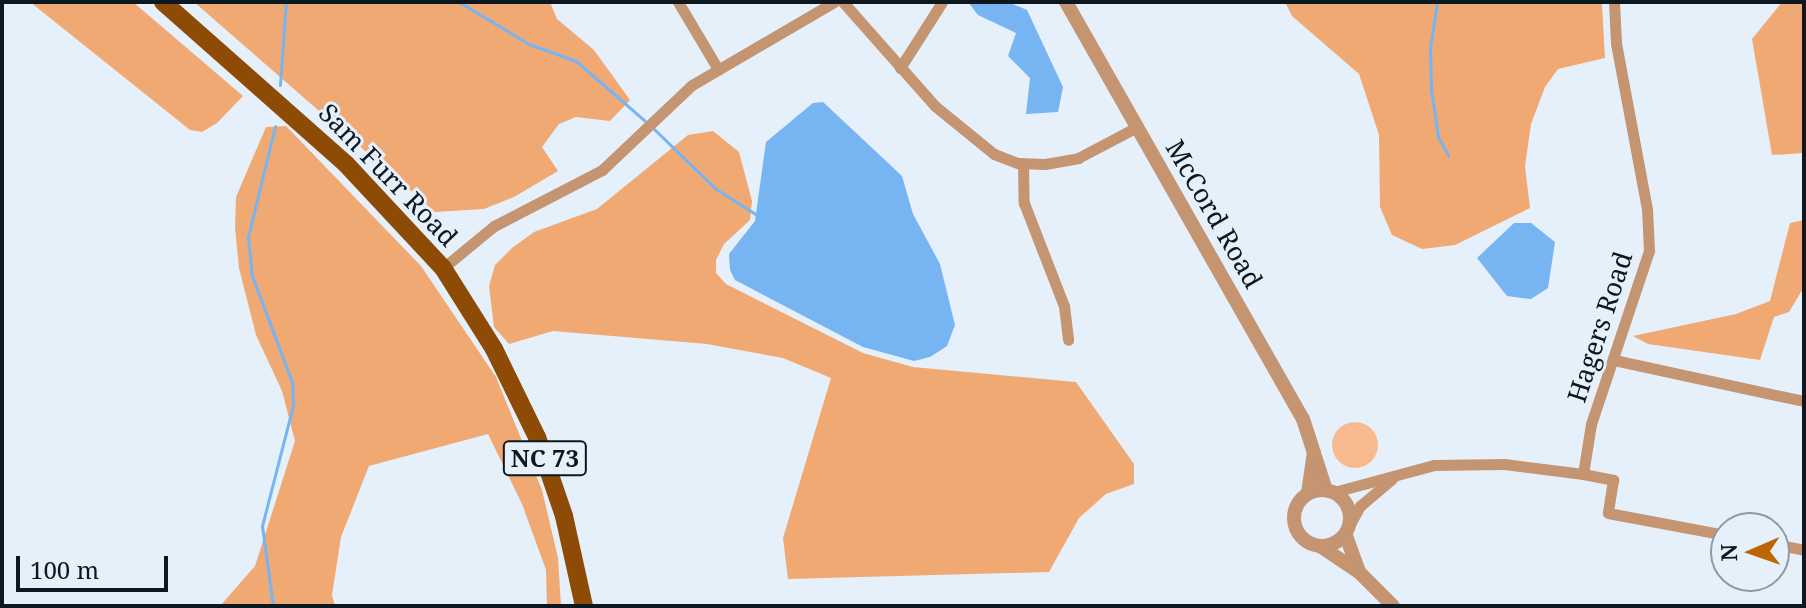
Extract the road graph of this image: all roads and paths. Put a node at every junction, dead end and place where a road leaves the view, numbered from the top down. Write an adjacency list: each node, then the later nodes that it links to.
1 (163, 2): 12 (main road, Sam Furr Road / NC 73)
2 (678, 2): 9 (street)
3 (834, 2): 9 (street)
4 (843, 2): 8 (street)
5 (942, 2): 8 (street)
6 (1066, 2): 10 (street, McCord Road)
7 (1614, 2): 14 (street, Hagers Road)
8 (900, 68): 11 (street)
9 (718, 69): 12 (street)
10 (1137, 127): 11 (street); 16 (street, McCord Road)
11 (1023, 164): 13 (street)
12 (443, 268): 25 (main road, Sam Furr Road / NC 73)
13 (1068, 340)
14 (1614, 360): 15 (street); 17 (street, Hagers Road)
15 (1804, 401)
16 (1314, 452): 19 (street, McCord Road); 20 (street, McCord Road)
17 (1583, 474): 18 (street); 22 (street)
18 (1392, 479): 19 (street); 21 (street)
19 (1330, 491): 20 (street); 21 (street, McCord Road)
20 (1308, 493): 23 (street, McCord Road)
21 (1348, 530): 23 (street); 24 (street, McCord Road)
22 (1710, 532)
23 (1320, 546): 24 (street, McCord Road)
24 (1359, 572): 26 (street, McCord Road)
25 (584, 606)
26 (1393, 606)

